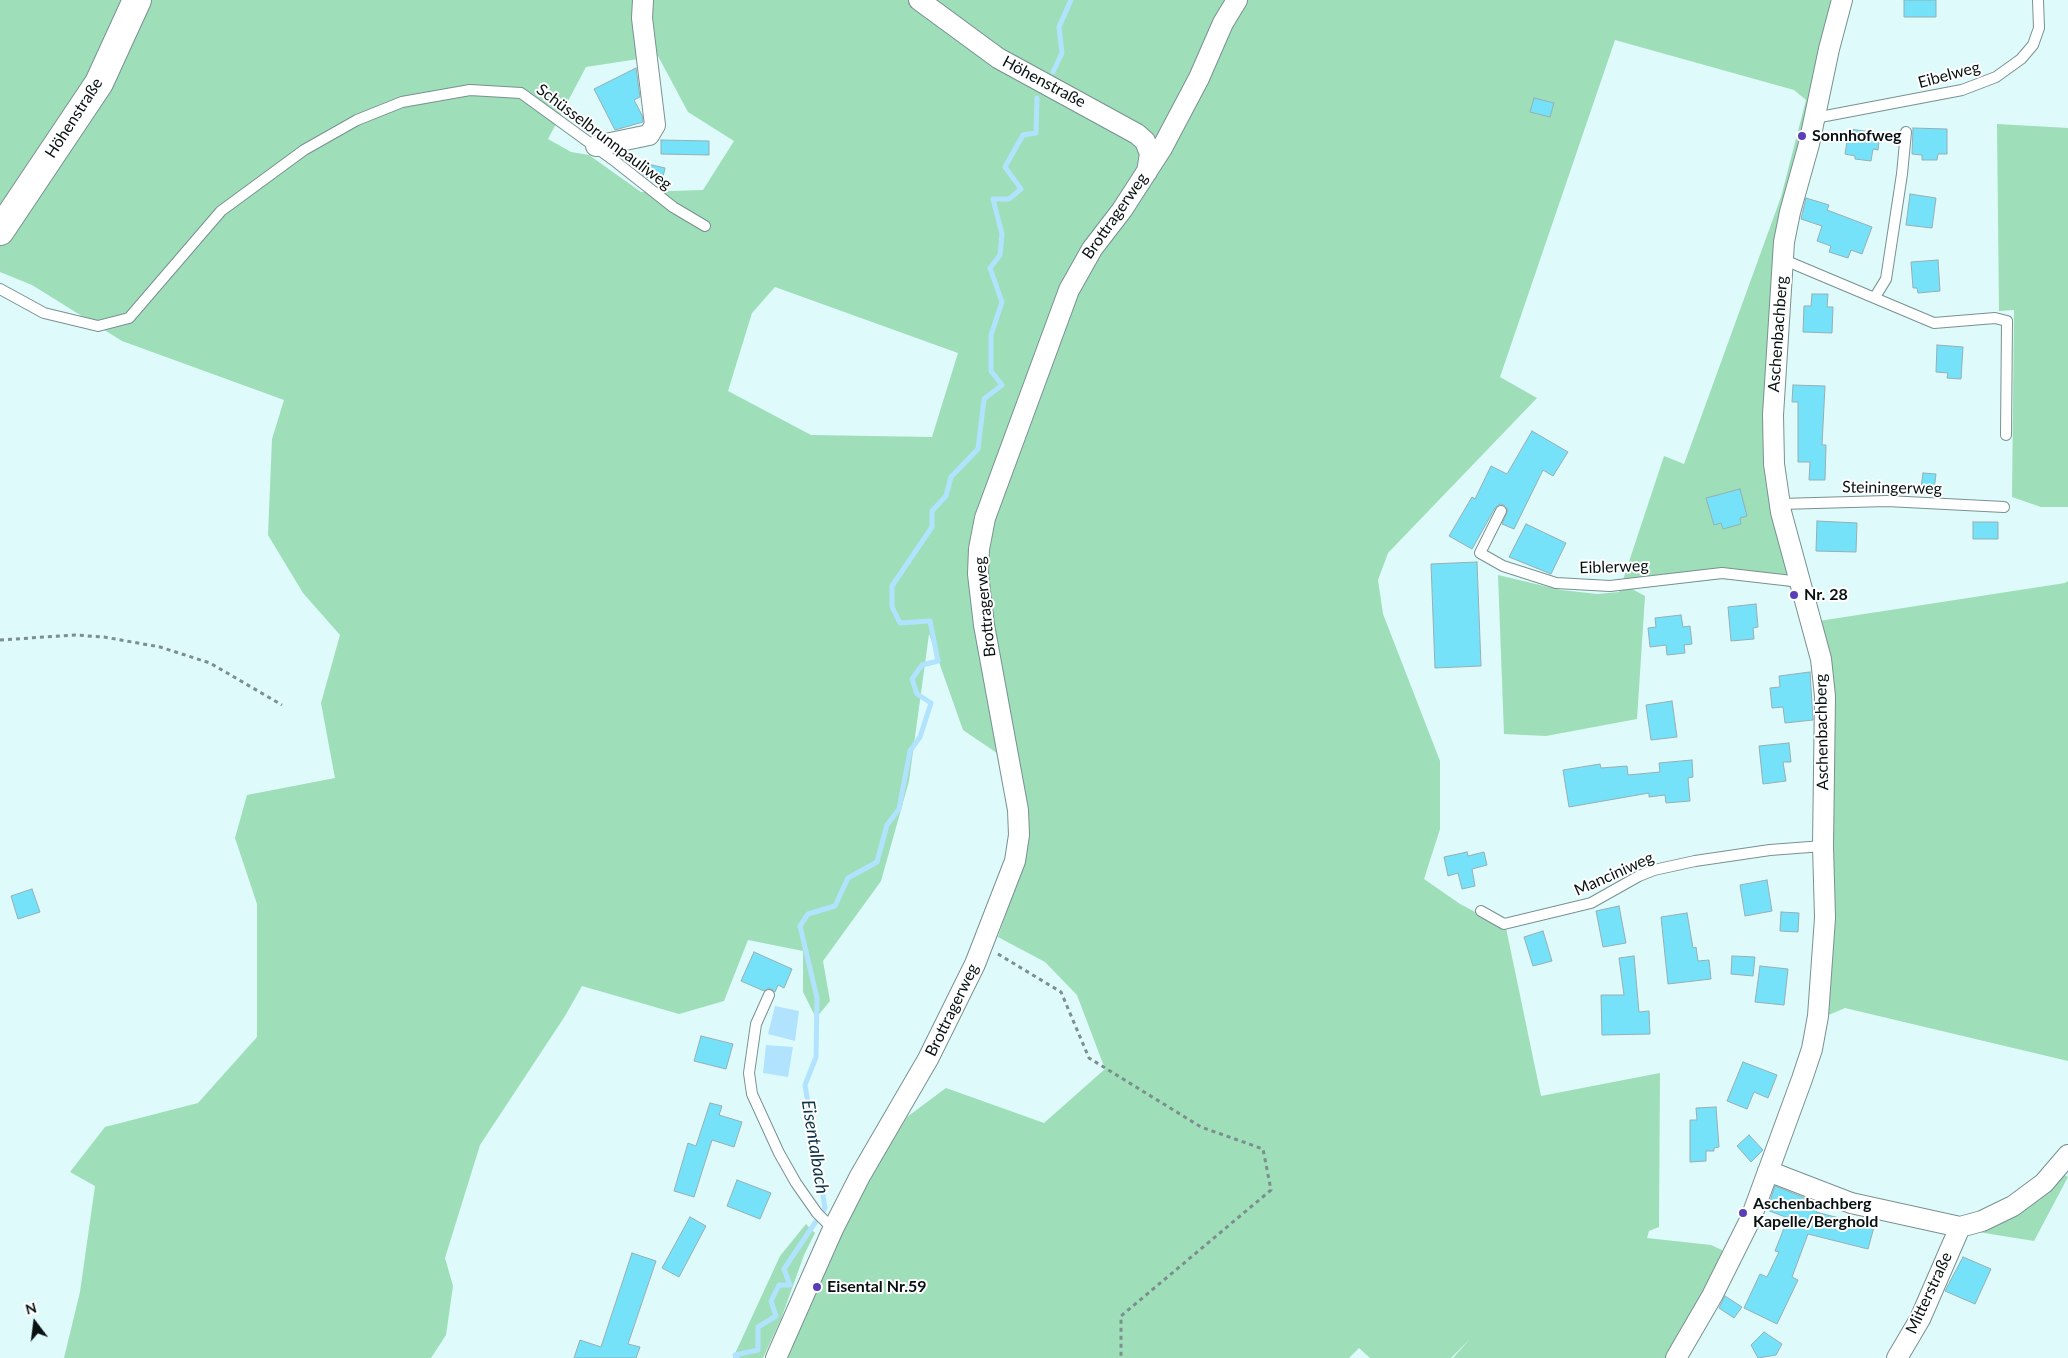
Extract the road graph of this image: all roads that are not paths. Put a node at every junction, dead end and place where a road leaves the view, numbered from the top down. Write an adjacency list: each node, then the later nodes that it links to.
1 (137, 0): 12 (street, Höhenstraße)
2 (643, 0): 9 (street)
3 (919, 0): 10 (street, Höhenstraße)
4 (1237, 0): 10 (street, Brottragerweg)
5 (1842, 0): 7 (street, Aschenbachberg)
6 (2038, 0): 7 (lane, Eibelweg)
7 (1815, 118): 13 (street, Aschenbachberg)
8 (1906, 132): 15 (lane)
9 (596, 146): 11 (lane, Schüsselbrunnpauliweg); 14 (lane, Schüsselbrunnpauliweg)
10 (1146, 172): 26 (street, Brottragerweg)
11 (705, 226)
12 (0, 231)
13 (1782, 259): 15 (lane); 17 (street, Aschenbachberg)
14 (0, 288)
15 (1875, 297): 16 (lane)
16 (2006, 435)
17 (1780, 504): 18 (lane, Steiningerweg); 20 (street, Aschenbachberg)
18 (2004, 508)
19 (1501, 511): 20 (lane, Eiblerweg)
20 (1801, 582): 21 (street, Aschenbachberg)
21 (1823, 846): 22 (lane, Manciniweg); 25 (street, Aschenbachberg)
22 (1481, 911)
23 (769, 995): 26 (lane)
24 (2068, 1155): 27 (street)
25 (1768, 1171): 27 (street); 29 (street, Aschenbachberg)
26 (824, 1220): 28 (street, Brottragerweg)
27 (1960, 1227): 30 (street, Mitterstraße)
28 (776, 1358)
29 (1676, 1358)
30 (1897, 1358)

